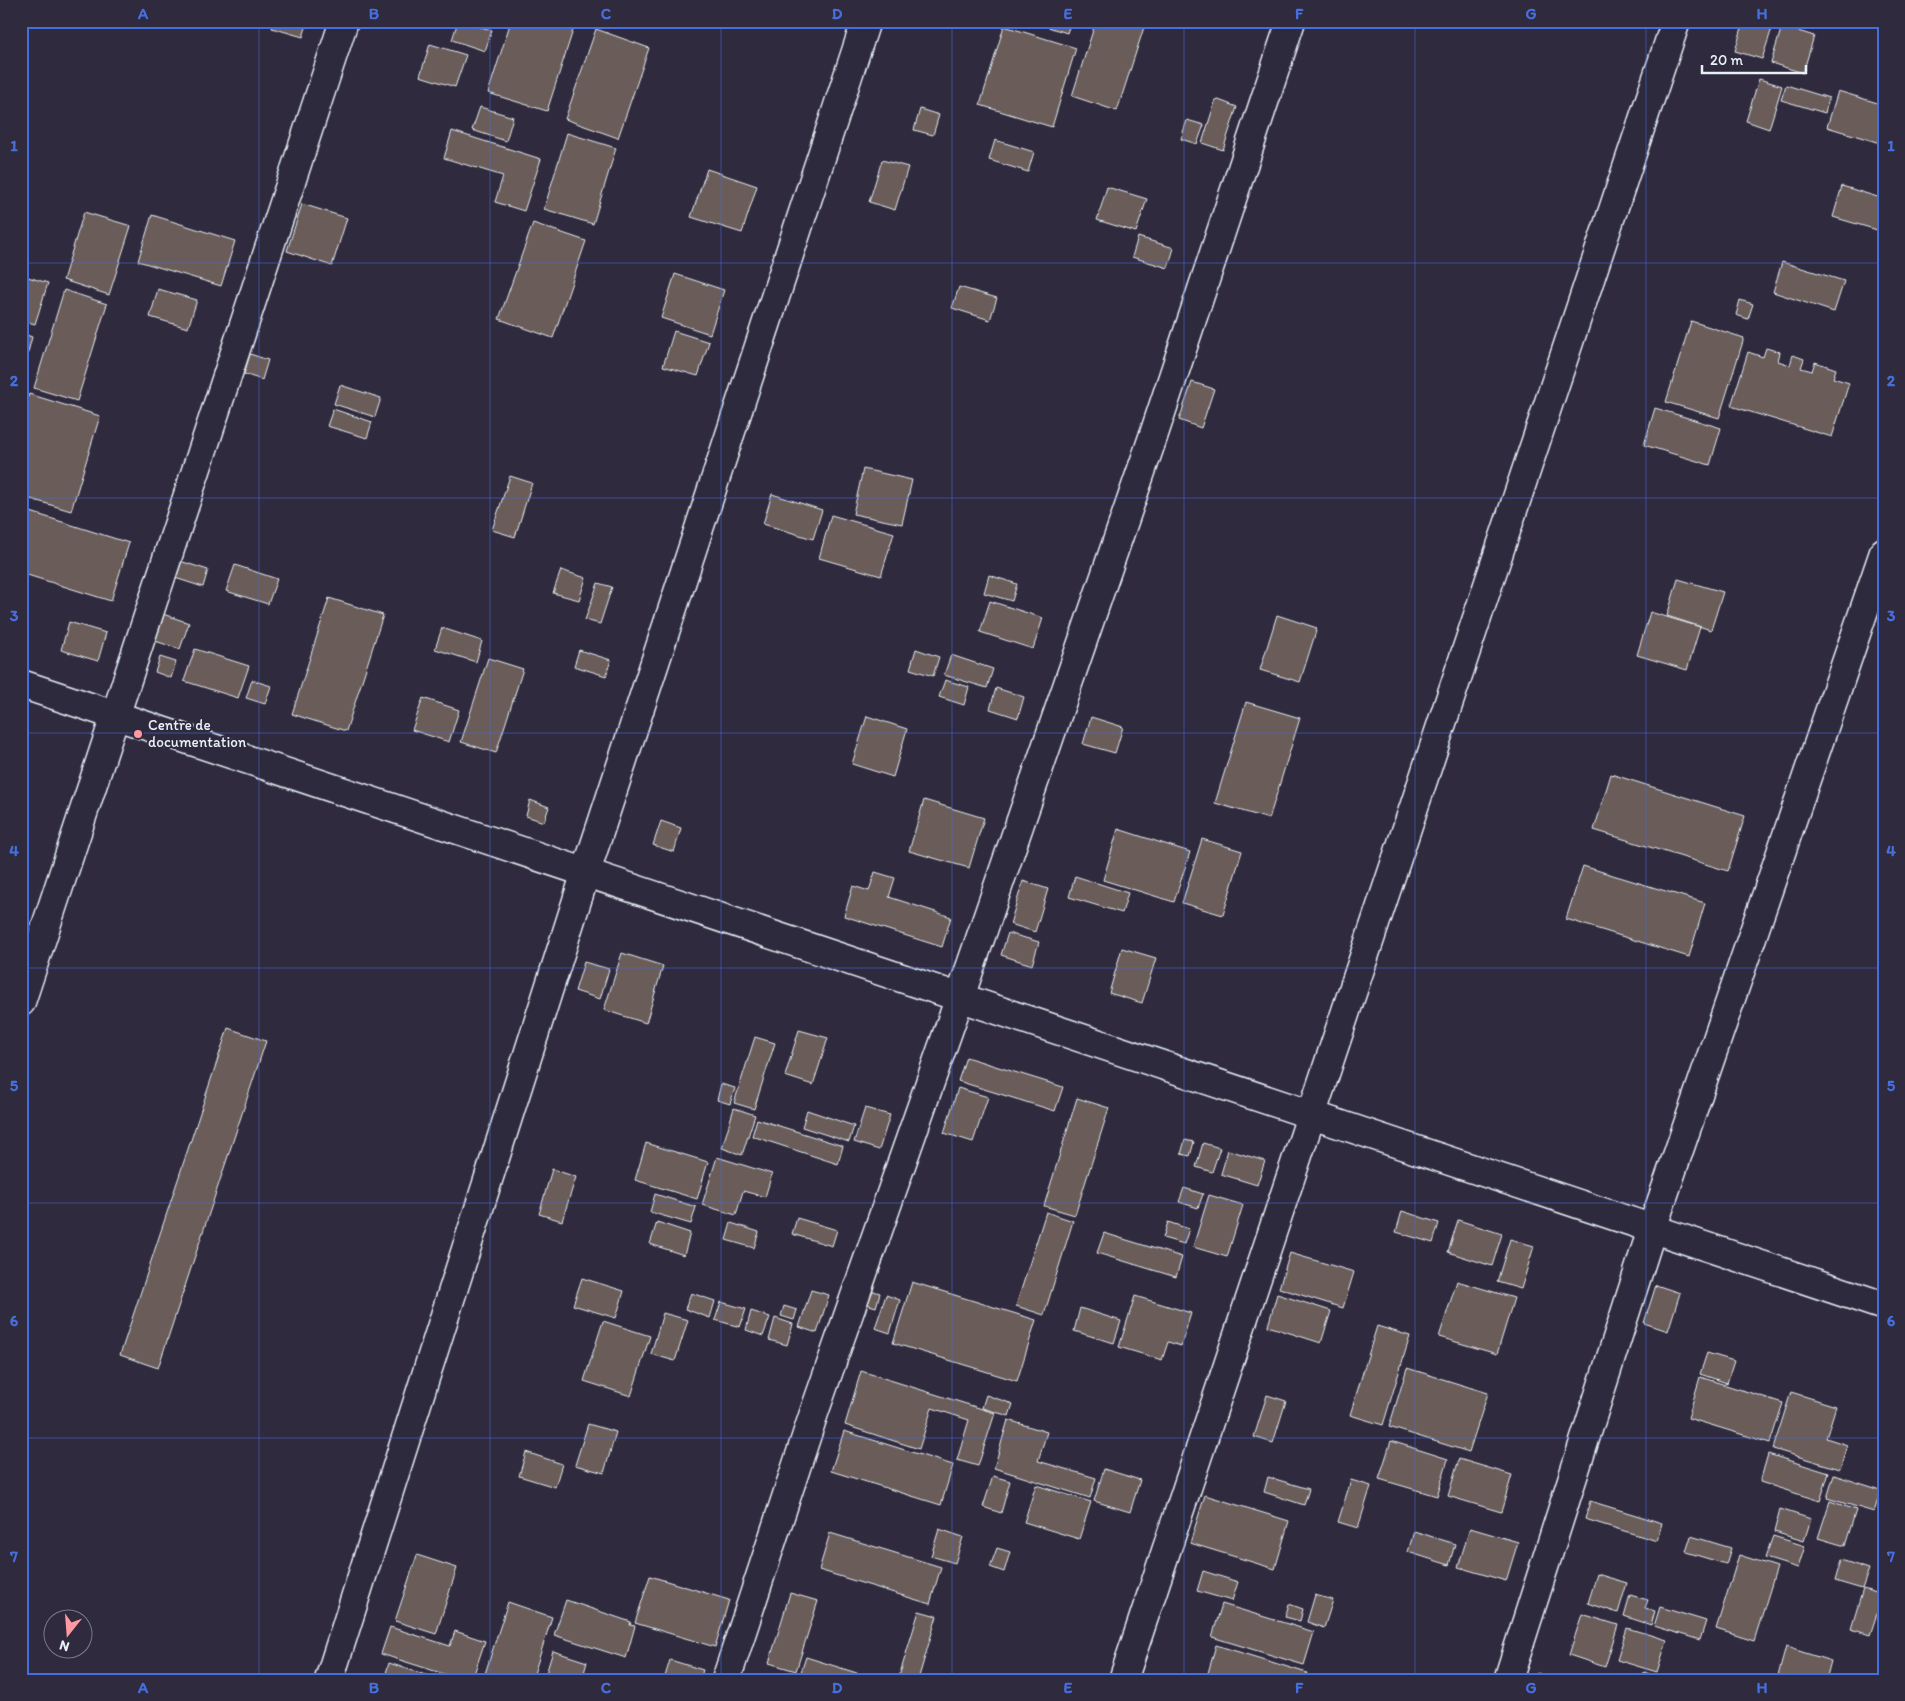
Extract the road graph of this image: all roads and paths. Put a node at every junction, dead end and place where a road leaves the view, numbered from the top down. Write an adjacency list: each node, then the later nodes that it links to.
1 (344, 21): 7 (street)
2 (866, 21): 8 (street)
3 (1291, 21): 9 (street)
4 (1676, 21): 11 (street)
5 (1884, 552): 12 (street)
6 (21, 684): 7 (street)
7 (116, 715): 8 (street); 10 (street)
8 (586, 872): 9 (street); 14 (street)
9 (960, 997): 11 (street); 15 (street)
10 (21, 1002)
11 (1312, 1115): 12 (street); 16 (street)
12 (1652, 1229): 13 (street); 17 (street)
13 (1884, 1306)
14 (329, 1680)
15 (726, 1680)
16 (1123, 1680)
17 (1508, 1680)

